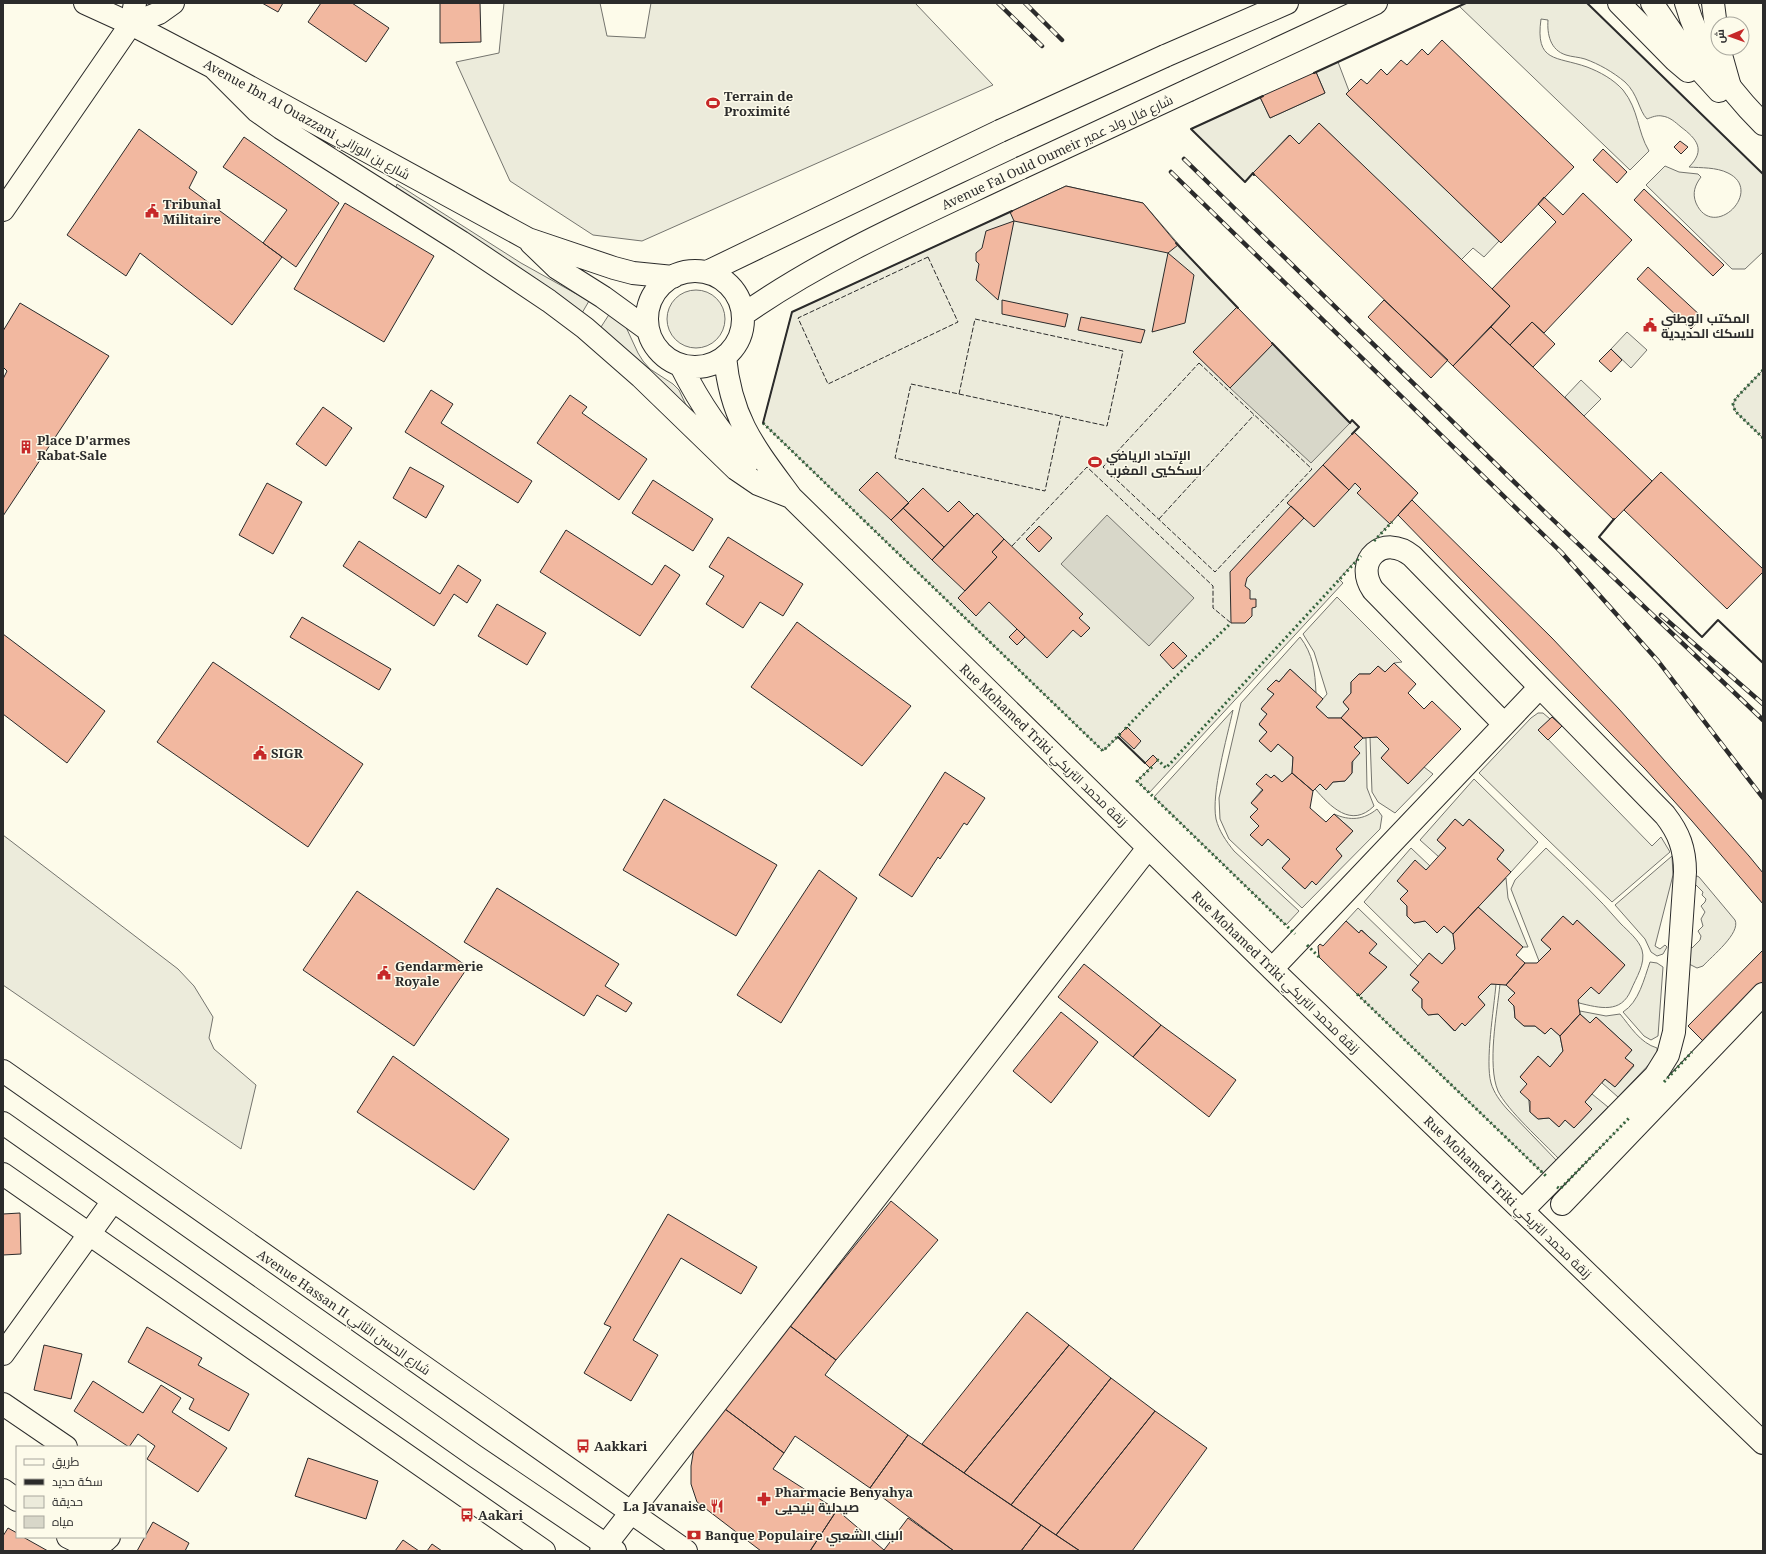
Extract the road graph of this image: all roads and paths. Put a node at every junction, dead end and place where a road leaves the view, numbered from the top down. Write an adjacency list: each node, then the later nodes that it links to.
1 (85, 3): 9 (street, Avenue Ibn Al Ouazzani شارع بن الوزاني)
2 (173, 3): 9 (street)
3 (1288, 3): 17 (street, bridge)
4 (1376, 3): 19 (street, Avenue Fal Ould Oumeir شارع فال ولد عمير, bridge)
5 (1620, 3): 13 (street)
6 (1652, 3): 13 (street)
7 (1686, 3): 13 (street)
8 (1713, 3): 10 (street)
9 (133, 13): 12 (street, Avenue Ibn Al Ouazzani شارع بن الوزاني); 15 (street)
10 (1715, 16)
11 (1719, 56): 13 (street)
12 (213, 67): 16 (street, Avenue Ibn Al Ouazzani شارع بن الوزاني); 23 (street)
13 (1720, 85): 14 (street)
14 (1763, 124)
15 (3, 210)
16 (528, 239): 18 (street, Avenue Ibn Al Ouazzani شارع بن الوزاني); 20 (street, Avenue Ibn Al Ouazzani شارع بن الوزاني)
17 (707, 272): 18 (street); 19 (street)
18 (673, 277): 20 (street)
19 (744, 314): 21 (street)
20 (648, 329): 22 (street)
21 (726, 357): 22 (street); 23 (street, Rue Mohamed Triki زنقة محمد التريكي)
22 (681, 366): 23 (street, Rue Mohamed Triki زنقة محمد التريكي)
23 (791, 496): 26 (street, Rue Mohamed Triki زنقة محمد التريكي)
24 (1540, 687): 25 (street); 25 (street); 34 (street)
25 (1504, 724): 27 (street)
26 (1148, 848): 27 (street, Rue Mohamed Triki زنقة محمد التريكي); 42 (street)
27 (1272, 969): 34 (street, Rue Mohamed Triki زنقة محمد التريكي)
28 (1763, 994): 33 (street)
29 (3, 1071): 42 (street, Avenue Hassan II شارع الحسن الثاني)
30 (3, 1123): 32 (street)
31 (3, 1174): 35 (street)
32 (113, 1202): 35 (street); 45 (street)
33 (1562, 1204)
34 (1522, 1211): 38 (street, Rue Mohamed Triki زنقة محمد التريكي)
35 (90, 1234): 36 (street); 46 (street)
36 (3, 1354)
37 (3, 1404): 39 (street)
38 (1763, 1443)
39 (65, 1446)
40 (3, 1490): 41 (street)
41 (16, 1499)
42 (631, 1513): 45 (street); 47 (street, Avenue Hassan II شارع الحسن الثاني)
43 (70, 1538): 44 (street)
44 (108, 1538)
45 (607, 1549)
46 (544, 1551)
47 (686, 1551)

